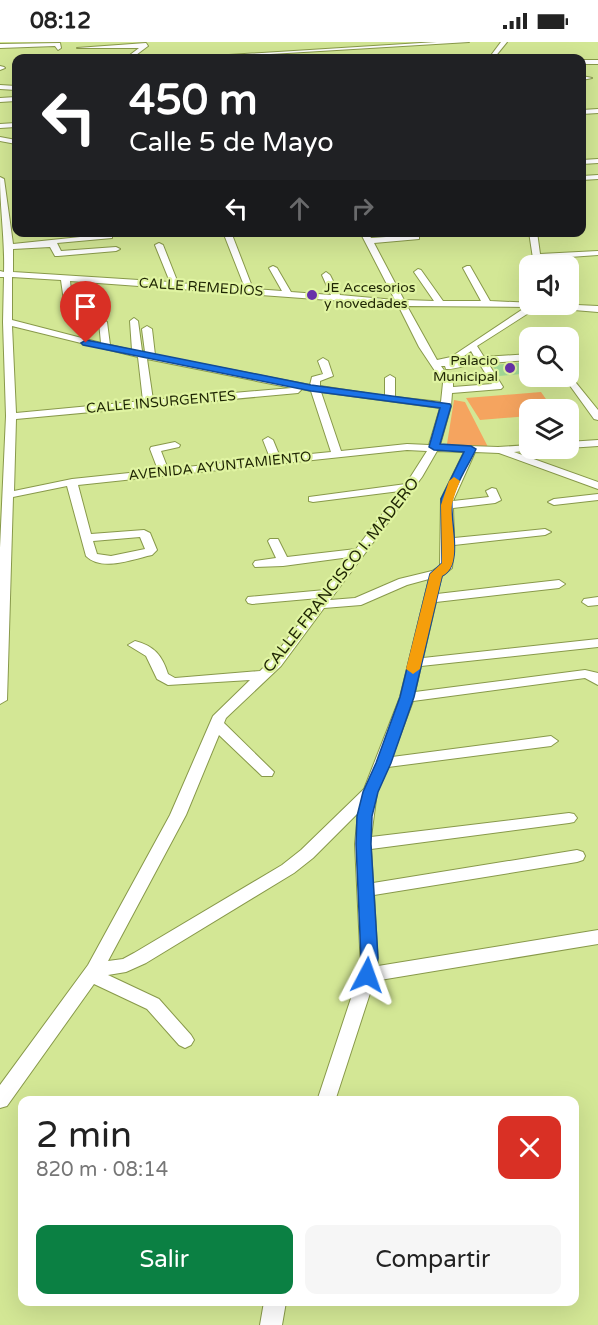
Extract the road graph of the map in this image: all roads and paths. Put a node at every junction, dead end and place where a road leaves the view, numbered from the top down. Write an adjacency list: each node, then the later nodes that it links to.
1 (20, 42): 6 (street)
2 (315, 42): 12 (street)
3 (354, 42): 11 (street)
4 (466, 42): 11 (street); 16 (street)
5 (504, 42): 17 (street)
6 (0, 44): 8 (street)
7 (148, 44): 9 (street); 13 (street)
8 (58, 48)
9 (80, 48)
10 (262, 49): 14 (street)
11 (361, 49): 12 (street)
12 (322, 51): 15 (street)
13 (134, 54)
14 (266, 54)
15 (295, 54)
16 (480, 54)
17 (494, 54)
18 (0, 180): 19 (street)
19 (2, 200): 20 (street)
20 (3, 224): 26 (street)
21 (110, 237): 26 (street)
22 (229, 237): 40 (street)
23 (366, 237): 24 (street); 43 (street)
24 (416, 237)
25 (534, 237): 30 (street)
26 (7, 243): 28 (street); 35 (street)
27 (159, 245): 39 (street)
28 (116, 249)
29 (598, 252): 31 (street)
30 (536, 255)
31 (572, 255)
32 (273, 268): 41 (street)
33 (467, 268): 45 (street)
34 (418, 272): 44 (street)
35 (4, 274): 37 (street, CALLE REMEDIOS); 38 (street)
36 (326, 275): 42 (street)
37 (64, 277): 39 (street, CALLE REMEDIOS); 47 (street)
38 (4, 285): 52 (street)
39 (175, 285): 40 (street, CALLE REMEDIOS)
40 (250, 291): 41 (street, CALLE REMEDIOS)
41 (288, 294): 42 (street, CALLE REMEDIOS)
42 (337, 298): 43 (street, CALLE REMEDIOS)
43 (402, 303): 44 (street, CALLE REMEDIOS); 61 (street)
44 (440, 303): 45 (street, CALLE REMEDIOS)
45 (487, 304): 46 (street, CALLE REMEDIOS)
46 (519, 304)
47 (69, 308)
48 (579, 308): 49 (street)
49 (597, 310)
50 (520, 315): 55 (street)
51 (134, 321): 57 (street)
52 (7, 322): 56 (street); 64 (street)
53 (103, 322): 56 (street)
54 (147, 329): 57 (street)
55 (472, 345): 60 (street); 61 (street)
56 (106, 347): 57 (street)
57 (143, 354): 66 (street); 69 (street)
58 (519, 358): 60 (street)
59 (323, 361): 66 (street)
60 (482, 361): 62 (street); 67 (street)
61 (435, 363): 62 (street)
62 (443, 374): 67 (street)
63 (390, 378): 68 (street)
64 (5, 383): 71 (street)
65 (575, 387): 72 (street)
66 (313, 388): 68 (street); 69 (street, CALLE INSURGENTES); 82 (street)
67 (449, 390): 70 (street, CALLE FRANCISCO I. MADERO)
68 (390, 400): 70 (street)
69 (148, 403): 71 (street, CALLE INSURGENTES)
70 (446, 406): 78 (street, CALLE FRANCISCO I. MADERO)
71 (11, 416): 73 (street)
72 (598, 417)
73 (5, 429): 90 (street)
74 (267, 440): 83 (street)
75 (598, 443): 77 (street)
76 (175, 444): 84 (street)
77 (579, 444)
78 (434, 447): 79 (street, AVENIDA AYUNTAMIENTO); 82 (street, AVENIDA AYUNTAMIENTO); 87 (street, CALLE FRANCISCO I. MADERO)
79 (471, 449): 81 (street, AVENIDA AYUNTAMIENTO); 93 (street)
80 (519, 449): 81 (street)
81 (498, 450): 86 (street)
82 (337, 454): 83 (street, AVENIDA AYUNTAMIENTO)
83 (276, 460): 84 (street, AVENIDA AYUNTAMIENTO)
84 (164, 472): 85 (street, AVENIDA AYUNTAMIENTO)
85 (72, 482): 90 (street, AVENIDA AYUNTAMIENTO); 95 (street)
86 (598, 486)
87 (408, 487): 91 (street); 98 (street, CALLE FRANCISCO I. MADERO)
88 (492, 491): 93 (street)
89 (598, 497): 92 (street)
90 (5, 499): 102 (street)
91 (313, 499)
92 (554, 502)
93 (446, 505): 97 (street)
94 (545, 532): 97 (street)
95 (86, 538): 95 (street)
96 (274, 541): 99 (street)
97 (448, 542): 101 (street)
98 (359, 552): 99 (street); 104 (street, CALLE FRANCISCO I. MADERO)
99 (283, 562): 100 (street)
100 (259, 564)
101 (436, 574): 104 (street); 105 (street)
102 (3, 579): 107 (street)
103 (559, 584): 105 (street)
104 (324, 599): 106 (street); 112 (street, CALLE FRANCISCO I. MADERO)
105 (429, 599): 111 (street)
106 (252, 600)
107 (2, 601): 108 (street)
108 (1, 641): 115 (street)
109 (598, 644): 111 (street)
110 (135, 645): 112 (street)
111 (414, 663): 114 (street)
112 (264, 675): 116 (street, CALLE FRANCISCO I. MADERO)
113 (598, 681): 114 (street)
114 (407, 697): 118 (street)
115 (0, 700)
116 (216, 724): 119 (street); 126 (street, CALLE FRANCISCO I. MADERO)
117 (551, 741): 118 (street)
118 (383, 763): 120 (street)
119 (267, 772)
120 (370, 792): 122 (street); 126 (street)
121 (569, 818): 122 (street)
122 (363, 844): 124 (street)
123 (577, 856): 124 (street)
124 (367, 890): 127 (street)
125 (598, 937): 127 (street)
126 (92, 972): 128 (street); 130 (street, CALLE FRANCISCO I. MADERO)
127 (367, 975): 129 (street)
128 (185, 1040)
129 (328, 1096)
130 (0, 1100)
131 (274, 1306): 132 (street)
132 (271, 1325)

